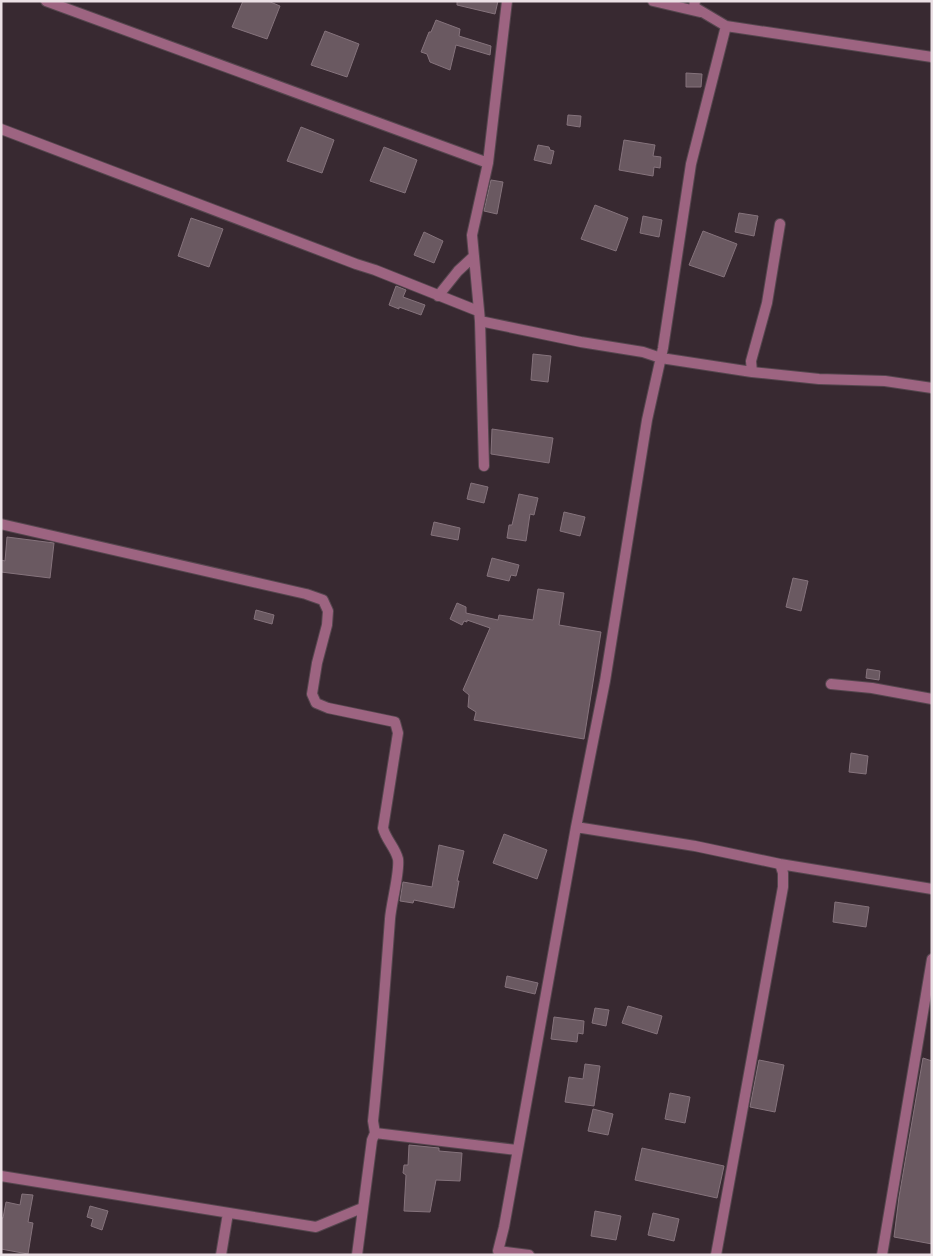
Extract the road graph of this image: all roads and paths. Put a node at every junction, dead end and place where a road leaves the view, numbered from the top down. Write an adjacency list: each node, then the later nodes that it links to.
1 (46, 1): 9 (street)
2 (507, 1): 9 (street)
3 (653, 1): 5 (street)
4 (696, 1): 5 (street)
5 (700, 12): 6 (street)
6 (726, 26): 7 (street); 14 (street)
7 (932, 57)
8 (1, 129): 12 (street)
9 (488, 163): 11 (street)
10 (780, 224): 15 (street)
11 (474, 256): 12 (street); 13 (street)
12 (438, 296): 13 (street)
13 (479, 316): 14 (street); 17 (street)
14 (661, 358): 15 (street); 21 (street)
15 (752, 372): 16 (street)
16 (932, 388)
17 (484, 466)
18 (1, 524): 25 (street)
19 (830, 684): 20 (street)
20 (932, 699)
21 (576, 827): 22 (street); 26 (street)
22 (780, 864): 23 (street); 34 (street)
23 (932, 889)
24 (932, 959): 35 (street)
25 (375, 1133): 26 (street); 28 (street)
26 (518, 1150): 30 (street)
27 (1, 1176): 29 (street)
28 (362, 1208): 29 (street); 32 (street)
29 (228, 1213): 31 (street)
30 (497, 1253): 33 (street)
31 (221, 1255)
32 (357, 1255)
33 (529, 1255)
34 (716, 1255)
35 (882, 1255)

